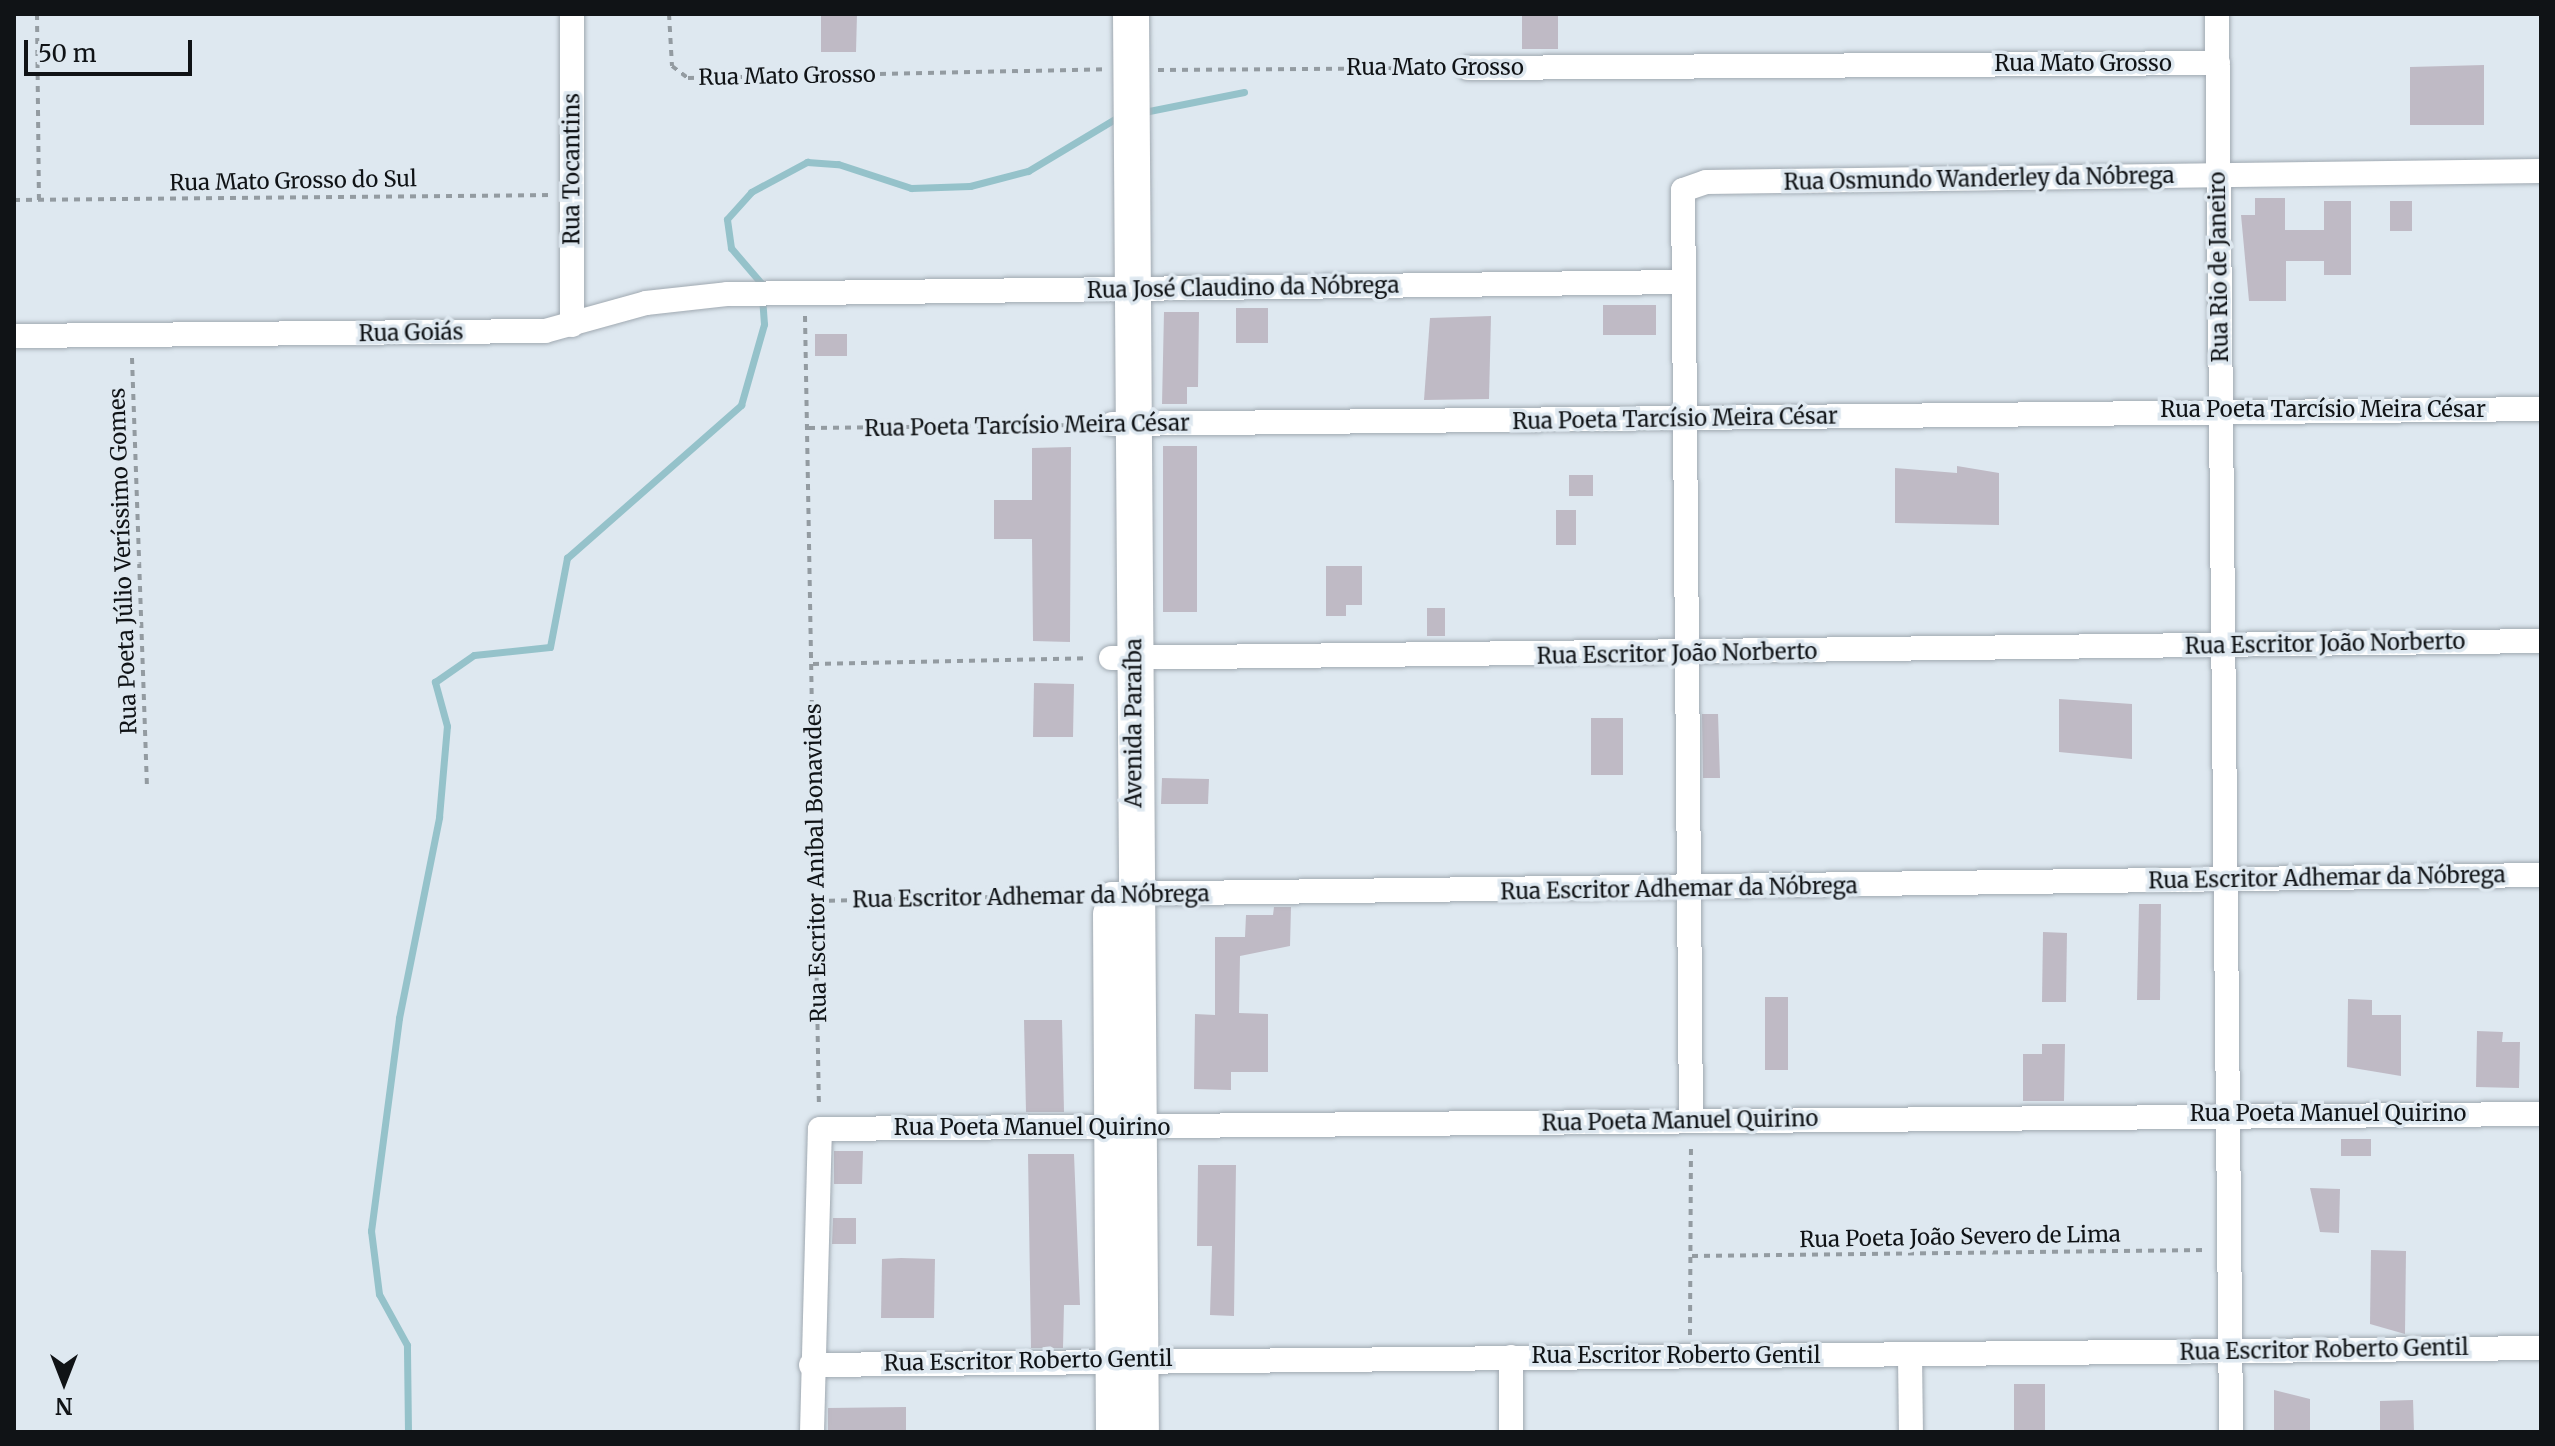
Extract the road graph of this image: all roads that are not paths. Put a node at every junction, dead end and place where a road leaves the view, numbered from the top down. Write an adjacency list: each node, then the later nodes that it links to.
1 (572, 14): 13 (street, Rua Tocantins)
2 (1107, 14): 7 (street, Avenida Paraíba)
3 (1131, 14): 7 (street, Avenida Paraíba)
4 (2217, 14): 5 (street, Rua Rio de Janeiro)
5 (2218, 63): 6 (street, Rua Mato Grosso); 9 (street, Rua Rio de Janeiro)
6 (1468, 68)
7 (1121, 96): 11 (street, Avenida Paraíba)
8 (2541, 171): 9 (street, Rua Osmundo Wanderley da Nóbrega)
9 (2217, 177): 10 (street, Rua Osmundo Wanderley da Nóbrega); 15 (street, Rua Rio de Janeiro)
10 (1682, 282): 11 (street, Rua José Claudino da Nóbrega); 17 (street)
11 (1122, 290): 12 (street, Rua José Claudino da Nóbrega); 18 (street, Avenida Paraíba)
12 (804, 293): 13 (street, Rua Goiás)
13 (572, 325): 14 (street, Rua Goiás)
14 (14, 336)
15 (2221, 409): 16 (street, Rua Poeta Tarcísio Meira César); 17 (street, Rua Poeta Tarcísio Meira César); 20 (street, Rua Rio de Janeiro)
16 (2541, 409)
17 (1684, 420): 18 (street, Rua Poeta Tarcísio Meira César); 21 (street)
18 (1122, 424): 22 (street, Avenida Paraíba)
19 (2541, 641): 20 (street, Rua Escritor João Norberto)
20 (2222, 645): 21 (street, Rua Escritor João Norberto); 24 (street, Rua Rio de Janeiro)
21 (1687, 654): 22 (street, Rua Escritor João Norberto); 25 (street)
22 (1122, 658): 26 (street, Avenida Paraíba)
23 (2541, 875): 24 (street, Rua Escritor Adhemar da Nóbrega)
24 (2224, 880): 25 (street, Rua Escritor Adhemar da Nóbrega); 28 (street, Rua Rio de Janeiro)
25 (1688, 889): 26 (street, Rua Escritor Adhemar da Nóbrega); 29 (street)
26 (1123, 895): 30 (street, Avenida Paraíba)
27 (2541, 1114): 28 (street, Rua Poeta Manuel Quirino)
28 (2227, 1115): 29 (street, Rua Poeta Manuel Quirino); 32 (street, Rua Rio de Janeiro)
29 (1691, 1121): 30 (street, Rua Poeta Manuel Quirino)
30 (1125, 1127): 35 (street, Avenida Paraíba); 36 (street, Rua Poeta Manuel Quirino)
31 (2541, 1348): 32 (street, Rua Escritor Roberto Gentil)
32 (2230, 1351): 33 (street, Rua Escritor Roberto Gentil); 42 (street, Rua Rio de Janeiro)
33 (1910, 1355): 34 (street, Rua Escritor Roberto Gentil); 41 (street)
34 (1511, 1357): 35 (street, Rua Escritor Roberto Gentil); 40 (street)
35 (1127, 1359): 36 (street, Rua Escritor Roberto Gentil); 38 (street, Avenida Paraíba); 39 (street, Avenida Paraíba)
36 (811, 1365): 37 (street)
37 (812, 1432)
38 (1114, 1432)
39 (1141, 1432)
40 (1511, 1432)
41 (1911, 1432)
42 (2231, 1432)

